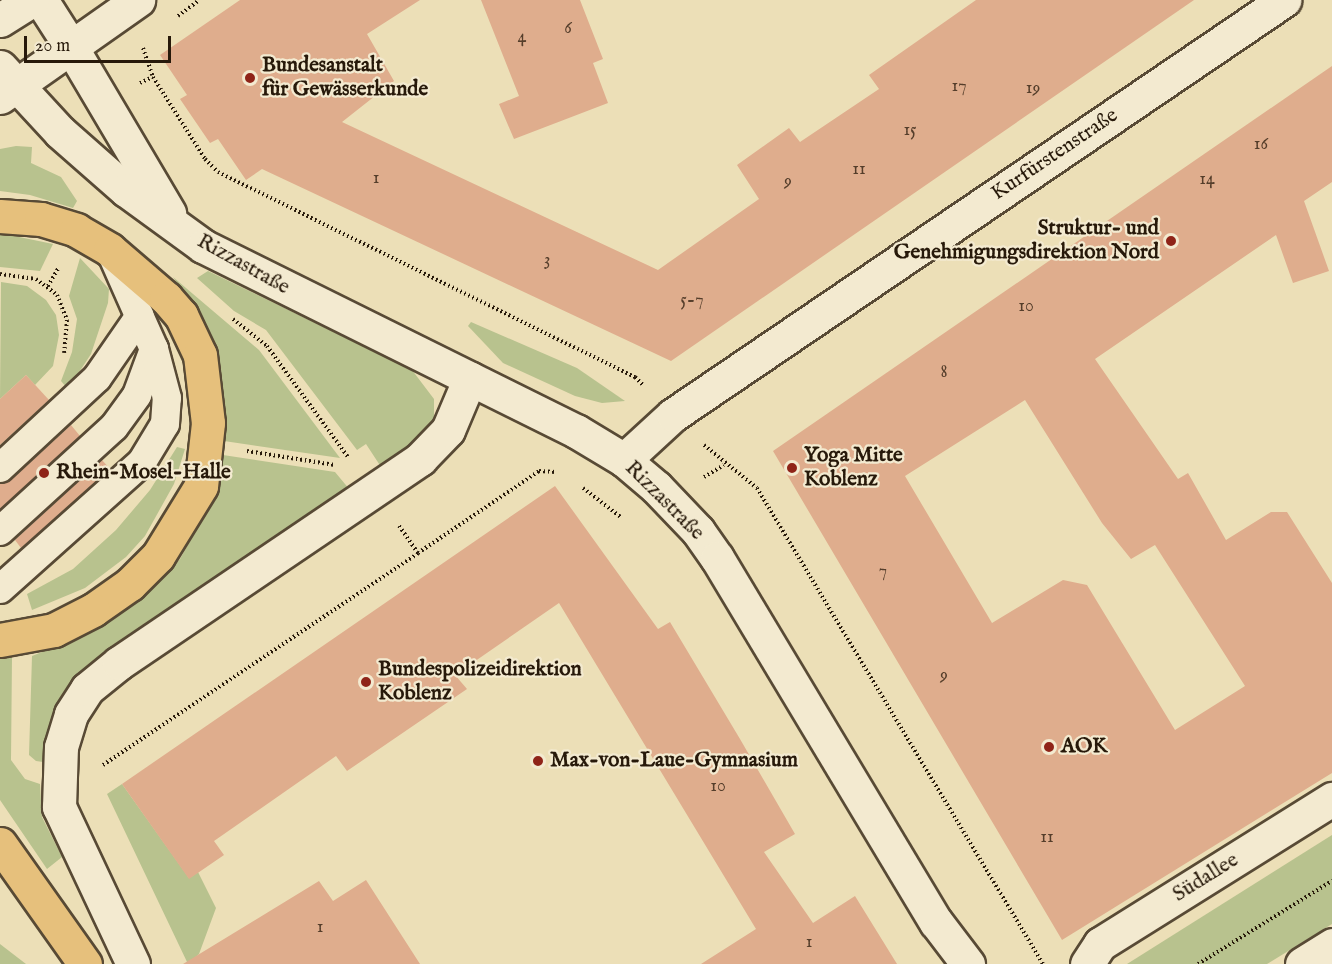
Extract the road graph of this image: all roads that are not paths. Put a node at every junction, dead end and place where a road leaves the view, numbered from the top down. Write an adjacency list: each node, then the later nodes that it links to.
1 (32, 0): 5 (street)
2 (41, 0): 6 (street, Rizzastraße)
3 (1284, 0): 14 (street, Kurfürstenstraße)
4 (131, 5): 6 (street)
5 (0, 20)
6 (71, 47): 7 (street); 9 (street, Rizzastraße)
7 (5, 83): 9 (street, Rizzastraße)
8 (0, 216): 10 (main road)
9 (183, 231): 13 (street, Rizzastraße)
10 (110, 250): 11 (lane); 18 (main road)
11 (140, 316): 12 (lane); 15 (lane)
12 (154, 349): 16 (lane); 17 (lane)
13 (470, 378): 14 (street, Rizzastraße); 23 (street)
14 (624, 460): 24 (street, Rizzastraße)
15 (0, 468)
16 (0, 531)
17 (0, 589)
18 (0, 640)
19 (1332, 799): 25 (street, Südallee)
20 (0, 844): 22 (main road)
21 (1332, 945): 26 (street)
22 (85, 964)
23 (133, 964)
24 (968, 964)
25 (1087, 964)
26 (1302, 964)

